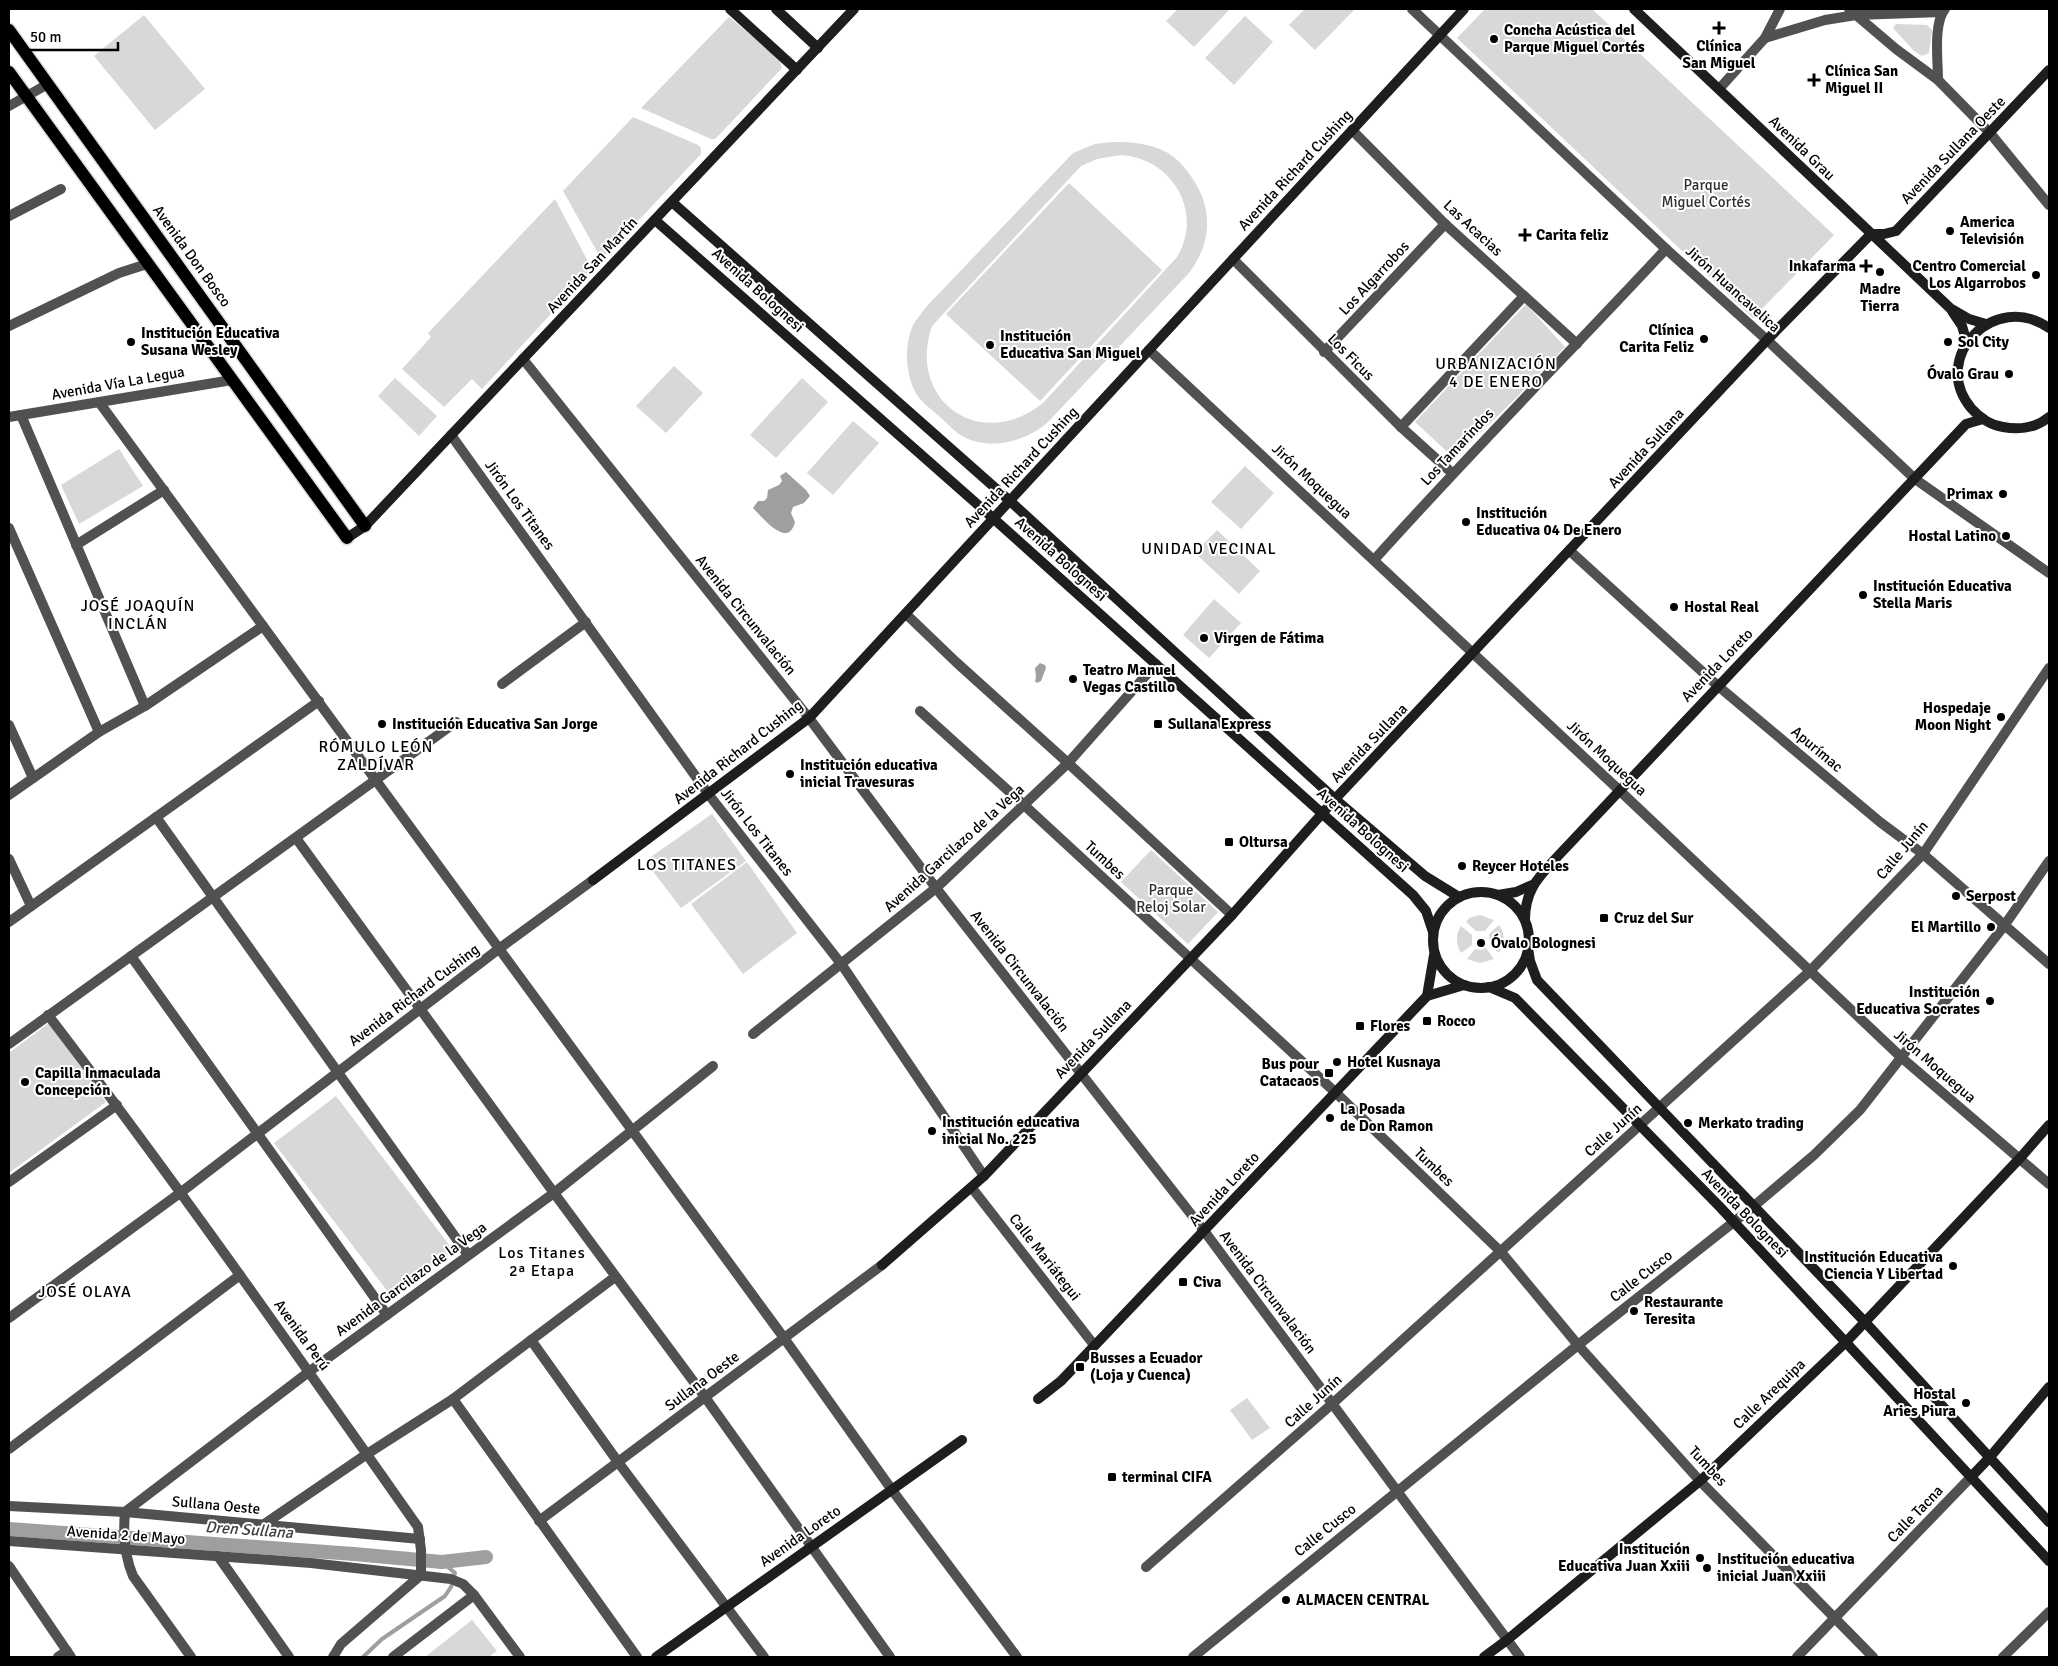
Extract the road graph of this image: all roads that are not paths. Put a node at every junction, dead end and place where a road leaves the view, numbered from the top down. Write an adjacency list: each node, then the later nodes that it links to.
1 (730, 9): 14 (main road)
2 (776, 9): 13 (main road)
3 (854, 9): 13 (main road, Avenida San Martín)
4 (1412, 9): 11 (street, Jirón Huancavelica)
5 (1464, 9): 11 (main road, Avenida Richard Cushing)
6 (1634, 9): 19 (main road, Avenida Grau)
7 (1780, 9): 12 (street)
8 (1944, 11): 9 (street); 17 (street)
9 (1853, 12): 12 (street); 17 (street)
10 (9, 30): 18 (main road, Avenida Don Bosco)
11 (1440, 35): 22 (main road, Avenida Richard Cushing); 31 (street, Jirón Huancavelica)
12 (1765, 38): 19 (street)
13 (818, 48): 14 (main road, Avenida San Martín)
14 (797, 70): 25 (main road, Avenida San Martín)
15 (2049, 70): 23 (main road, Avenida Sullana Oeste)
16 (9, 72): 20 (main road)
17 (1938, 80): 23 (street)
18 (48, 84): 20 (street); 60 (main road, Avenida Don Bosco)
19 (1719, 89): 30 (main road, Avenida Grau)
20 (27, 97): 21 (street); 33 (main road)
21 (9, 106)
22 (1352, 130): 29 (street, Las Acacias); 32 (main road, Avenida Richard Cushing)
23 (1990, 133): 26 (street); 30 (main road, Avenida Sullana Oeste)
24 (61, 189): 27 (street)
25 (672, 202): 28 (main road, Avenida San Martín); 58 (main road, Avenida Bolognesi)
26 (2049, 205)
27 (9, 216)
28 (656, 220): 44 (main road, Avenida San Martín); 59 (main road, Avenida Bolognesi)
29 (1445, 224): 34 (street, Las Acacias); 43 (street, Los Algarrobos)
30 (1871, 234): 35 (main road, Avenida Grau); 39 (main road, Avenida Sullana)
31 (1666, 249): 39 (street, Jirón Huancavelica); 41 (street, Los Tamarindos)
32 (1233, 259): 42 (main road, Avenida Richard Cushing); 43 (street, Los Ficus)
33 (147, 264): 37 (street); 45 (main road)
34 (1524, 296): 41 (street, Las Acacias); 53 (street)
35 (1950, 308): 36 (main road, Avenida Grau); 40 (main road, Avenida Grau)
36 (1986, 324): 38 (main road); 40 (main road)
37 (9, 326)
38 (2049, 328)
39 (1767, 340): 56 (street, Jirón Huancavelica); 64 (main road, Avenida Sullana)
40 (1967, 343): 47 (main road)
41 (1577, 344): 55 (street, Los Tamarindos)
42 (1150, 350): 58 (main road, Avenida Richard Cushing); 65 (street, Jirón Moquegua)
43 (1324, 352): 53 (street, Los Ficus)
44 (523, 359): 54 (main road, Avenida San Martín); 78 (street, Avenida Circunvalación)
45 (232, 380): 46 (street, Avenida Vía La Legua); 62 (main road)
46 (99, 402): 48 (street, Avenida Vía La Legua); 57 (street)
47 (1968, 404): 51 (main road); 52 (main road)
48 (21, 415): 49 (street, Avenida Vía La Legua); 63 (street)
49 (9, 417)
50 (2049, 417): 51 (main road)
51 (1983, 419): 52 (main road)
52 (1966, 424): 56 (main road, Avenida Loreto)
53 (1401, 428): 55 (street, Los Ficus)
54 (451, 435): 60 (main road, Avenida San Martín); 68 (street, Jirón Los Titanes)
55 (1452, 473): 65 (street, Los Tamarindos)
56 (1915, 479): 66 (street, Jirón Huancavelica); 74 (main road, Avenida Loreto)
57 (164, 490): 63 (street); 69 (street)
58 (1010, 501): 59 (main road, Avenida Richard Cushing); 88 (main road, Avenida Bolognesi)
59 (994, 519): 67 (main road, Avenida Richard Cushing); 71 (main road, Avenida Bolognesi)
60 (365, 526): 62 (main road, Avenida San Martín)
61 (9, 528): 81 (street)
62 (347, 538)
63 (76, 545): 76 (street)
64 (1570, 551): 70 (main road, Avenida Sullana); 74 (street, Apurímac)
65 (1374, 560): 70 (street, Jirón Moquegua)
66 (2049, 573)
67 (906, 614): 78 (main road, Avenida Richard Cushing); 82 (street)
68 (586, 622): 73 (street); 86 (street, Jirón Los Titanes)
69 (263, 626): 75 (street); 76 (street)
70 (1474, 654): 85 (street, Jirón Moquegua); 88 (main road, Avenida Sullana)
71 (1156, 664): 82 (street, Avenida Garcilazo de la Vega); 90 (main road, Avenida Bolognesi)
72 (2049, 668): 93 (street, Calle Junín)
73 (502, 684)
74 (1718, 686): 85 (main road, Avenida Loreto); 93 (street, Apurímac)
75 (319, 701): 84 (street); 91 (street)
76 (145, 706): 81 (street)
77 (920, 711): 89 (street, Tumbes)
78 (809, 718): 86 (main road, Avenida Richard Cushing); 98 (street, Avenida Circunvalación)
79 (456, 722): 84 (street)
80 (9, 724): 83 (street)
81 (99, 732): 83 (street)
82 (1068, 762): 89 (street, Avenida Garcilazo de la Vega); 103 (street)
83 (33, 778): 87 (street)
84 (376, 780): 92 (street); 108 (street)
85 (1619, 790): 97 (main road, Avenida Loreto); 115 (street, Jirón Moquegua)
86 (709, 794): 96 (main road, Avenida Richard Cushing); 114 (street, Jirón Los Titanes)
87 (9, 795)
88 (1335, 799): 90 (main road, Avenida Sullana); 100 (main road, Avenida Bolognesi)
89 (1024, 805): 98 (street, Avenida Garcilazo de la Vega); 112 (street, Tumbes)
90 (1322, 814): 103 (main road, Avenida Sullana); 107 (main road, Avenida Bolognesi)
91 (156, 817): 101 (street); 102 (street)
92 (296, 838): 101 (street); 119 (street)
93 (1922, 854): 106 (street, Apurímac); 115 (street, Calle Junín)
94 (9, 860): 102 (street)
95 (2049, 861): 106 (street, Calle Cusco)
96 (593, 880): 108 (street, Avenida Richard Cushing)
97 (1532, 885): 99 (main road, Avenida Loreto); 104 (main road, Avenida Loreto)
98 (936, 888): 114 (street, Avenida Garcilazo de la Vega); 125 (street, Avenida Circunvalación)
99 (1498, 895): 100 (main road); 104 (main road)
100 (1459, 897): 107 (main road)
101 (212, 898): 111 (street); 126 (street)
102 (31, 906): 105 (street)
103 (1232, 915): 112 (main road, Avenida Sullana)
104 (1525, 920): 109 (main road)
105 (9, 922)
106 (2004, 926): 113 (street, Apurímac); 123 (street, Calle Cusco)
107 (1433, 932): 110 (main road)
108 (500, 948): 119 (street, Avenida Richard Cushing); 132 (street)
109 (1528, 948): 117 (main road); 129 (main road, Avenida Bolognesi)
110 (1435, 954): 116 (main road); 118 (main road)
111 (131, 956): 120 (street); 133 (street)
112 (1190, 959): 125 (main road, Avenida Sullana); 127 (street, Tumbes)
113 (2049, 964)
114 (842, 965): 121 (street, Avenida Garcilazo de la Vega); 135 (street, Jirón Los Titanes)
115 (1809, 972): 123 (street, Jirón Moquegua); 129 (street, Calle Junín)
116 (1464, 985): 117 (main road); 118 (main road, Avenida Loreto)
117 (1489, 987): 131 (main road, Avenida Bolognesi)
118 (1427, 996): 127 (main road, Avenida Loreto)
119 (421, 1009): 126 (street, Avenida Richard Cushing); 140 (street)
120 (48, 1016): 122 (street); 128 (street, Avenida Perú)
121 (754, 1034)
122 (9, 1044)
123 (1902, 1058): 134 (street, Jirón Moquegua); 141 (street, Calle Cusco)
124 (713, 1066): 132 (street, Avenida Garcilazo de la Vega)
125 (1082, 1072): 135 (main road, Avenida Sullana); 143 (street, Avenida Circunvalación)
126 (337, 1073): 133 (street, Avenida Richard Cushing); 145 (street)
127 (1335, 1092): 143 (main road, Avenida Loreto); 144 (street, Tumbes)
128 (117, 1105): 136 (street); 139 (street, Avenida Perú)
129 (1660, 1108): 131 (street, Calle Junín); 141 (main road, Avenida Bolognesi)
130 (2049, 1125): 134 (main road, Calle Arequipa)
131 (1640, 1126): 142 (main road, Avenida Bolognesi); 144 (street, Calle Junín)
132 (632, 1130): 140 (street, Avenida Garcilazo de la Vega); 152 (street)
133 (258, 1134): 139 (street, Avenida Richard Cushing); 149 (street)
134 (2021, 1158): 137 (street, Jirón Moquegua); 151 (main road, Calle Arequipa)
135 (984, 1176): 138 (main road, Avenida Sullana)
136 (9, 1182)
137 (2049, 1184)
138 (972, 1188): 146 (main road, Avenida Sullana); 155 (street, Calle Mariátegui)
139 (180, 1193): 147 (street, Avenida Perú); 150 (street, Avenida Richard Cushing)
140 (554, 1193): 145 (street, Avenida Garcilazo de la Vega); 148 (street)
141 (1754, 1206): 142 (street, Calle Cusco); 151 (main road, Avenida Bolognesi)
142 (1734, 1222): 154 (main road, Avenida Bolognesi); 156 (street, Calle Cusco)
143 (1205, 1232): 155 (main road, Avenida Loreto); 162 (street, Avenida Circunvalación)
144 (1501, 1252): 156 (street, Tumbes); 162 (street, Calle Junín)
145 (468, 1255): 149 (street, Avenida Garcilazo de la Vega)
146 (882, 1265): 152 (street, Sullana Oeste)
147 (240, 1275): 157 (street, Avenida Perú); 164 (street)
148 (616, 1277): 153 (street); 159 (street)
149 (387, 1315): 157 (street, Avenida Garcilazo de la Vega)
150 (9, 1318)
151 (1865, 1322): 154 (main road, Calle Arequipa); 166 (main road, Avenida Bolognesi)
152 (784, 1338): 159 (street, Sullana Oeste); 170 (street)
153 (531, 1340): 160 (street); 167 (street)
154 (1846, 1342): 168 (main road, Avenida Bolognesi); 169 (main road, Calle Arequipa)
155 (1094, 1345): 161 (main road, Avenida Loreto)
156 (1578, 1345): 169 (street, Tumbes); 171 (street, Calle Cusco)
157 (310, 1371): 165 (street, Avenida Perú); 173 (street, Avenida Garcilazo de la Vega)
158 (2049, 1387): 166 (main road, Calle Tacna)
159 (705, 1397): 167 (street, Sullana Oeste); 180 (street)
160 (453, 1399): 165 (street); 174 (street)
161 (1038, 1399)
162 (1332, 1404): 171 (street, Avenida Circunvalación); 183 (street, Calle Junín)
163 (962, 1440): 170 (main road, Avenida Loreto)
164 (9, 1449)
165 (367, 1454): 176 (street); 177 (street, Avenida Perú)
166 (1990, 1458): 168 (main road, Calle Tacna); 175 (main road, Avenida Bolognesi)
167 (618, 1462): 174 (street, Sullana Oeste); 187 (street)
168 (1971, 1477): 182 (main road, Avenida Bolognesi); 189 (street, Calle Tacna)
169 (1700, 1481): 189 (street, Tumbes); 190 (main road, Calle Arequipa)
170 (892, 1490): 180 (main road, Avenida Loreto); 201 (street)
171 (1397, 1490): 190 (street, Avenida Circunvalación); 202 (street, Calle Cusco)
172 (9, 1506): 173 (street, Sullana Oeste)
173 (124, 1517): 176 (street, Sullana Oeste); 179 (street)
174 (539, 1521): 197 (street)
175 (2049, 1522)
176 (263, 1525): 177 (street, Sullana Oeste)
177 (420, 1540): 185 (street, Avenida Perú)
178 (9, 1541): 179 (street, Avenida 2 de Mayo)
179 (125, 1547): 181 (street, Avenida 2 de Mayo); 192 (street)
180 (811, 1547): 187 (main road, Avenida Loreto); 200 (street)
181 (218, 1556): 185 (street, Avenida 2 de Mayo); 193 (street)
182 (2049, 1561)
183 (1146, 1567)
184 (9, 1568): 191 (street)
185 (421, 1571): 186 (street); 194 (street)
186 (474, 1595): 195 (street); 196 (street)
187 (726, 1608): 198 (main road, Avenida Loreto); 199 (street)
188 (2049, 1612): 207 (street)
189 (1835, 1619): 205 (street, Calle Tacna); 206 (street, Tumbes)
190 (1507, 1640): 203 (main road, Calle Arequipa); 204 (street, Avenida Circunvalación)
191 (66, 1655)
192 (191, 1657)
193 (289, 1657)
194 (333, 1657)
195 (393, 1657)
196 (520, 1657)
197 (636, 1657)
198 (656, 1657)
199 (764, 1657)
200 (890, 1657)
201 (1017, 1657)
202 (1193, 1657)
203 (1484, 1657)
204 (1520, 1657)
205 (1797, 1657)
206 (1873, 1657)
207 (2003, 1657)

